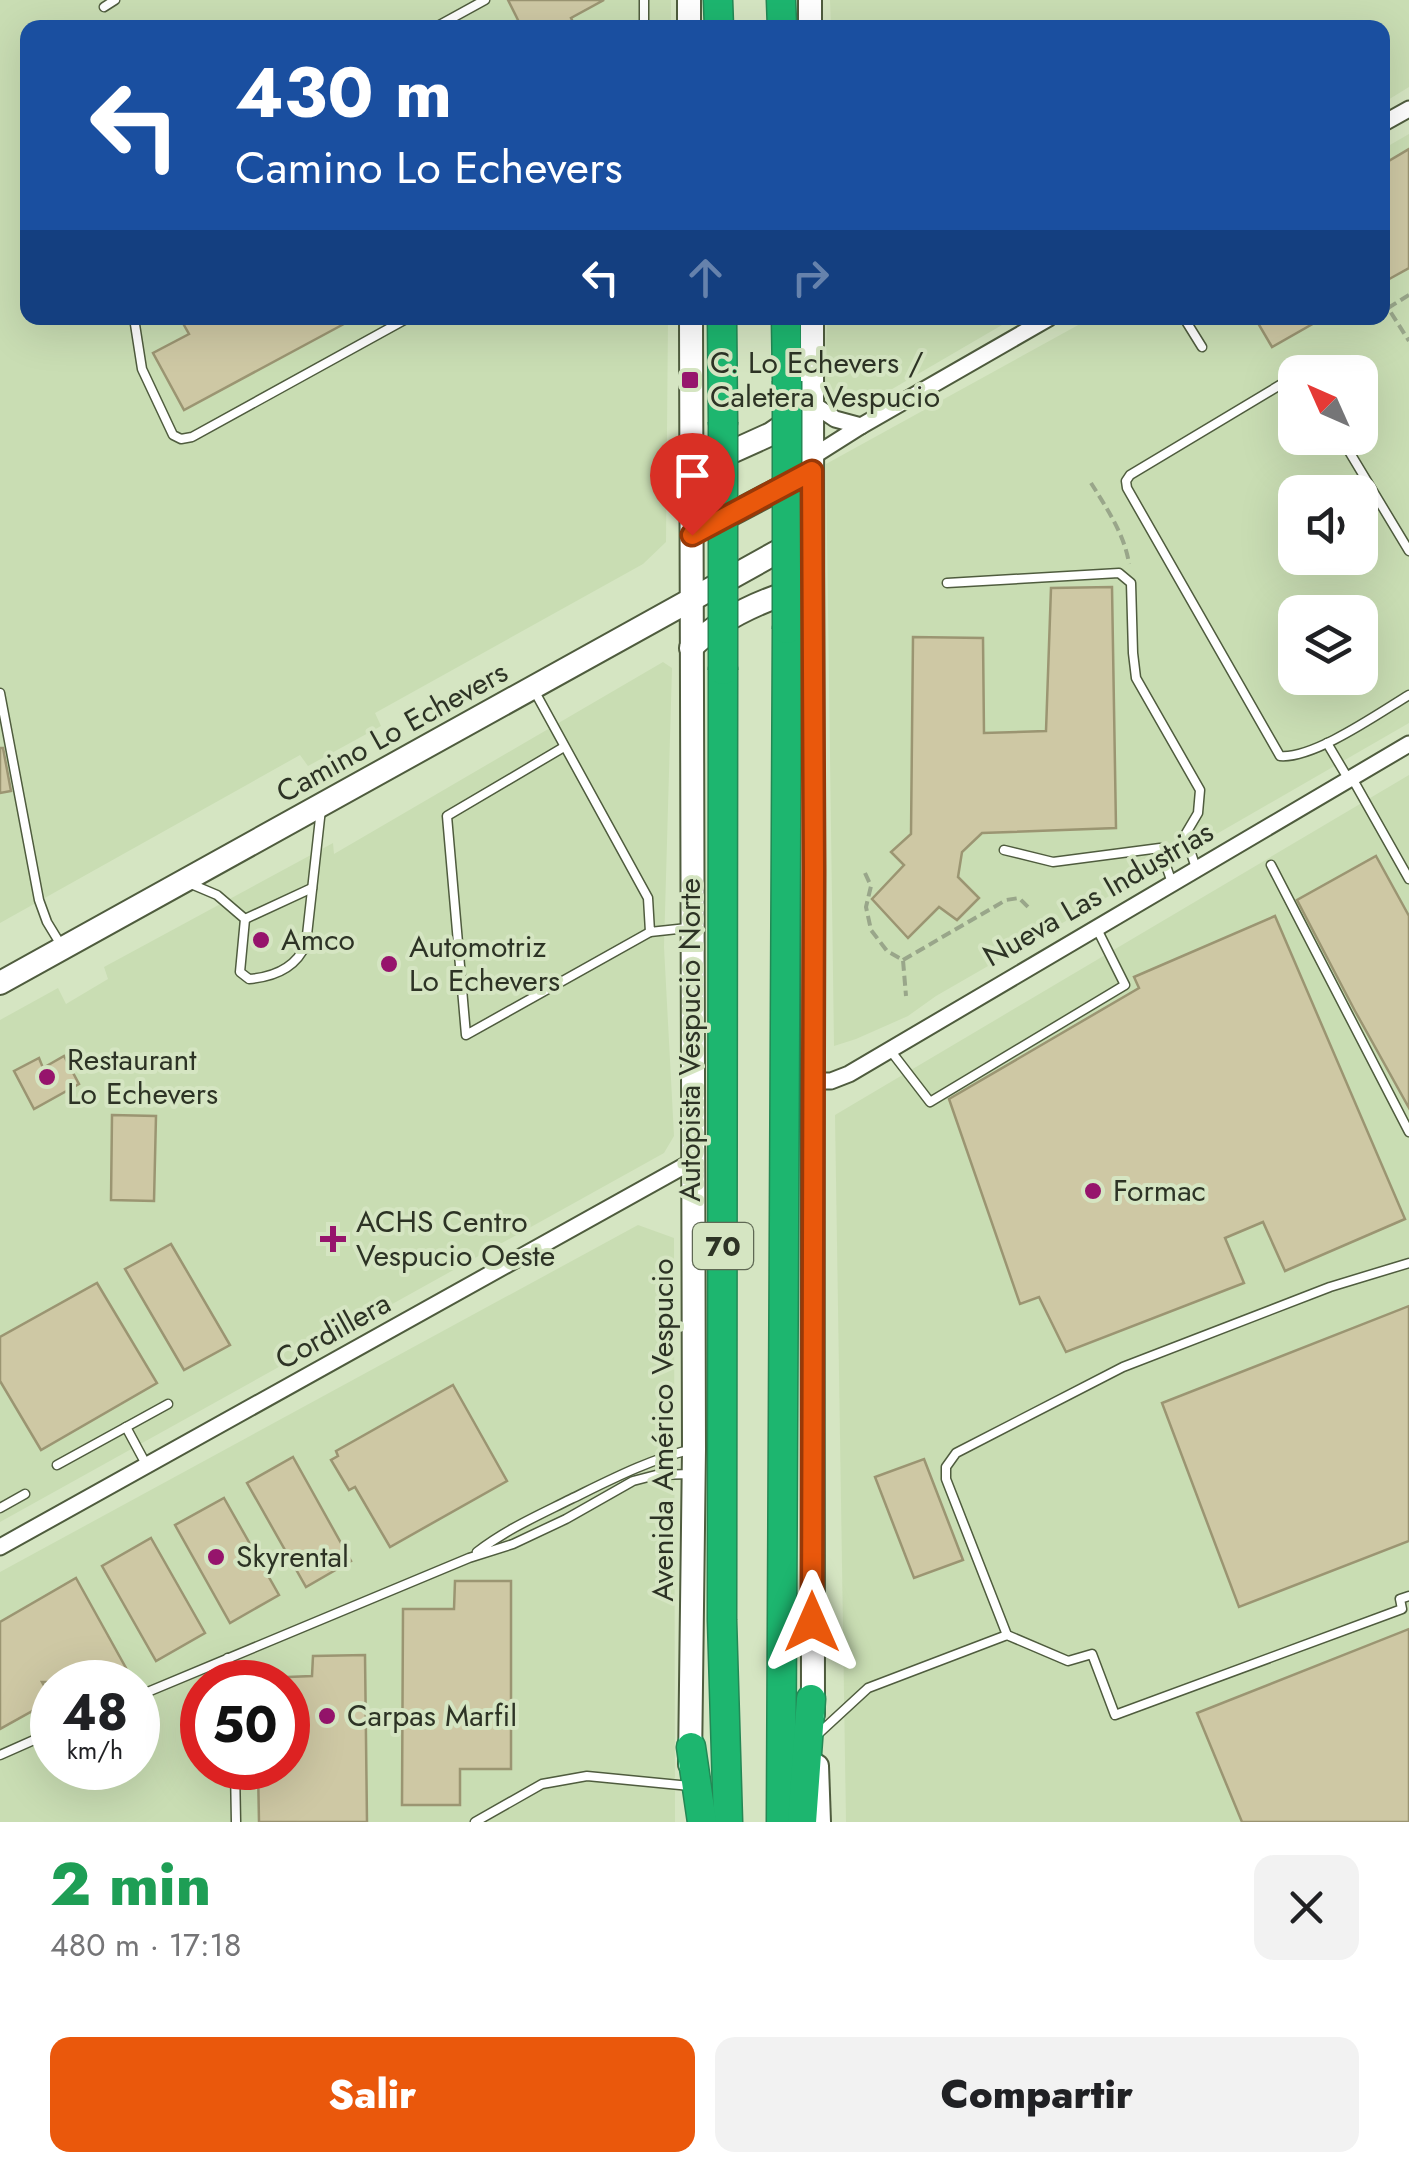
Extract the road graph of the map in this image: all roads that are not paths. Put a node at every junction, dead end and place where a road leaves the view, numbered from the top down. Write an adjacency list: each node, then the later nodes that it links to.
1 (116, 0): 3 (lane)
2 (484, 0): 4 (lane)
3 (104, 7)
4 (448, 20)
5 (135, 325): 6 (lane)
6 (395, 325)
7 (691, 325): 19 (main road, Avenida Américo Vespucio)
8 (722, 325): 79 (highway, Autopista Vespucio Norte / 70, bridge)
9 (786, 325): 80 (highway, 70, bridge)
10 (812, 325): 15 (main road)
11 (1037, 325): 16 (street)
12 (1188, 325): 13 (lane)
13 (1202, 347)
14 (1278, 386): 31 (lane)
15 (813, 404): 16 (street); 18 (main road); 19 (main road)
16 (862, 426): 18 (street)
17 (1352, 455): 22 (lane)
18 (812, 464): 20 (main road); 21 (main road)
19 (692, 468): 21 (main road, Avenida Américo Vespucio)
20 (812, 533): 24 (main road); 25 (main road, Camino Lo Echevers)
21 (692, 535): 25 (main road, Avenida Américo Vespucio)
22 (1409, 552)
23 (947, 583): 38 (lane)
24 (812, 586): 27 (main road); 50 (main road)
25 (691, 602): 26 (main road, Camino Lo Echevers); 27 (main road, Avenida Américo Vespucio)
26 (644, 628): 27 (main road); 28 (main road, Camino Lo Echevers)
27 (692, 648): 44 (main road, Avenida Américo Vespucio)
28 (533, 688): 33 (lane); 35 (main road, Camino Lo Echevers)
29 (0, 694): 47 (lane)
30 (1409, 695): 31 (lane)
31 (1327, 743): 34 (lane)
32 (1409, 744): 34 (street, Nueva Las Industrias)
33 (564, 746): 46 (lane); 46 (lane)
34 (1352, 778): 38 (street, Nueva Las Industrias); 39 (lane)
35 (322, 804): 40 (main road, Camino Lo Echevers); 42 (lane)
36 (1004, 850): 41 (lane)
37 (1271, 865): 51 (lane)
38 (1196, 868): 41 (street, Nueva Las Industrias)
39 (1409, 879)
40 (182, 880): 43 (lane); 47 (main road, Camino Lo Echevers)
41 (1172, 883): 45 (street, Nueva Las Industrias)
42 (312, 888): 43 (lane); 43 (lane)
43 (246, 919)
44 (692, 927): 46 (lane); 52 (main road, Avenida Américo Vespucio)
45 (1096, 927): 49 (street, Nueva Las Industrias); 49 (lane)
46 (650, 932)
47 (63, 948): 48 (main road, Camino Lo Echevers)
48 (0, 983)
49 (890, 1050): 50 (street, Nueva Las Industrias)
50 (813, 1081): 68 (main road)
51 (1409, 1132)
52 (693, 1161): 56 (main road, Avenida Américo Vespucio); 58 (street, Cordillera)
53 (1409, 1263): 65 (lane)
54 (168, 1404): 55 (lane)
55 (126, 1426): 57 (lane); 58 (lane)
56 (694, 1449): 59 (main road, Avenida Américo Vespucio); 63 (lane)
57 (57, 1465)
58 (147, 1466): 62 (street, Cordillera)
59 (694, 1474): 63 (lane); 71 (main road, Avenida Américo Vespucio)
60 (25, 1494): 61 (lane)
61 (0, 1508)
62 (0, 1547)
63 (469, 1558): 66 (lane)
64 (1409, 1596): 65 (lane)
65 (1007, 1635): 69 (lane)
66 (228, 1658): 67 (lane)
67 (160, 1687)
68 (811, 1700): 69 (main road); 81 (highway)
69 (815, 1736): 82 (main road)
70 (30, 1742): 72 (lane)
71 (691, 1747): 73 (main road, Avenida Américo Vespucio); 78 (highway)
72 (0, 1755)
73 (690, 1786): 76 (lane); 77 (main road, Avenida Américo Vespucio)
74 (235, 1790): 75 (lane)
75 (236, 1822)
76 (476, 1822)
77 (691, 1822)
78 (702, 1822)
79 (728, 1822)
80 (780, 1822)
81 (802, 1822)
82 (818, 1822)

